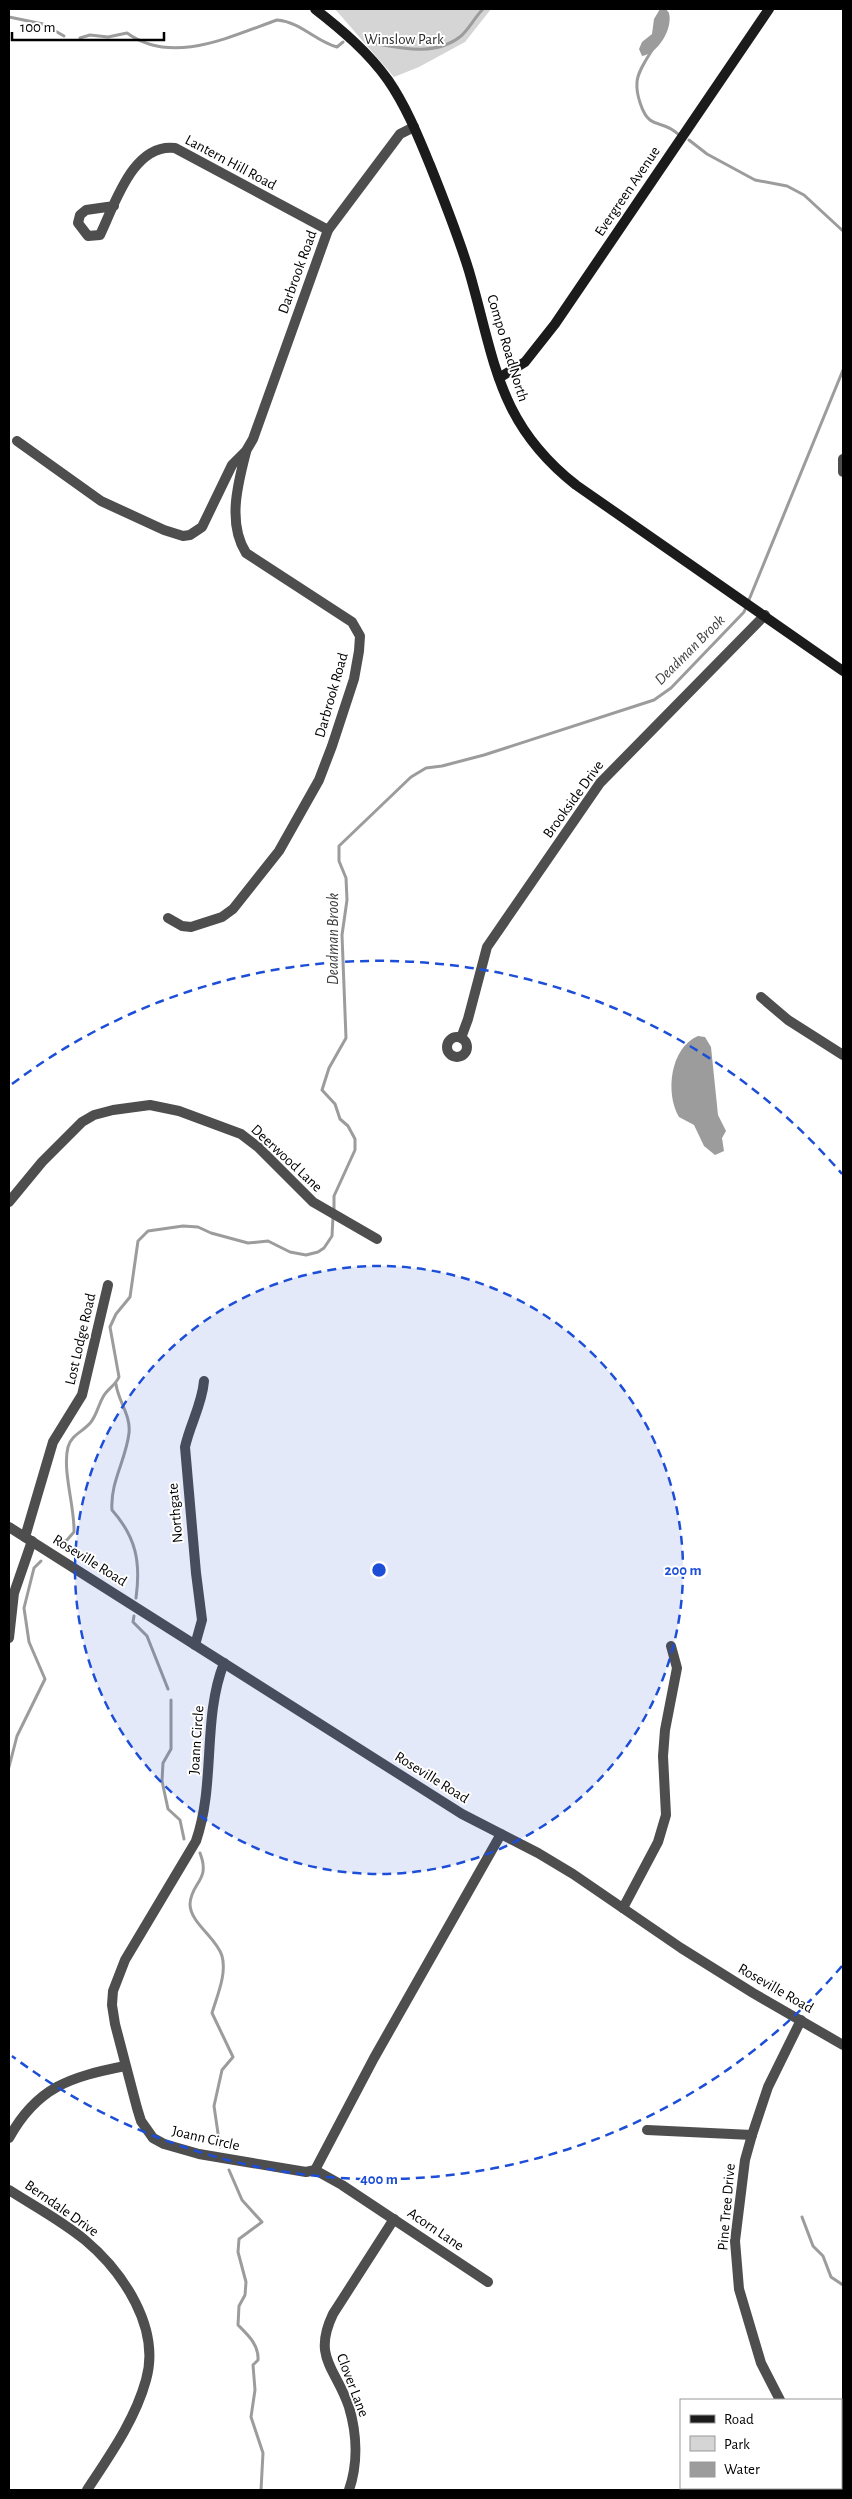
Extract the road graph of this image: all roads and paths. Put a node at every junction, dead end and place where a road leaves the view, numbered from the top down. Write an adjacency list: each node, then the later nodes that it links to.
1 (315, 9): 3 (main road, Compo Road North)
2 (769, 9): 6 (main road, Evergreen Avenue)
3 (414, 127): 5 (street, Darbrook Road); 6 (main road, Compo Road North)
4 (114, 206): 5 (street, Lantern Hill Road)
5 (328, 230): 8 (street, Darbrook Road)
6 (498, 378): 11 (main road, Compo Road North)
7 (17, 441): 8 (street, Darbrook Road)
8 (246, 451): 13 (street, Darbrook Road)
9 (843, 459): 10 (street)
10 (843, 472)
11 (765, 615): 12 (main road, Compo Road North); 15 (street, Brookside Drive)
12 (843, 671)
13 (168, 918)
14 (761, 997): 16 (street)
15 (461, 1038)
16 (843, 1055)
17 (9, 1202): 18 (street, Deerwood Lane)
18 (377, 1239)
19 (108, 1285): 22 (street, Lost Lodge Road)
20 (204, 1381): 24 (street, Northgate)
21 (9, 1527): 22 (street, Roseville Road)
22 (28, 1539): 23 (street, Lost Lodge Road); 24 (street, Roseville Road)
23 (9, 1638)
24 (196, 1645): 26 (street, Roseville Road)
25 (671, 1646): 28 (street)
26 (224, 1663): 27 (street, Roseville Road); 31 (street, Joann Circle)
27 (502, 1834): 28 (street, Roseville Road); 35 (street)
28 (623, 1908): 29 (street, Roseville Road)
29 (801, 2020): 30 (street, Roseville Road); 33 (street, Pine Tree Drive)
30 (843, 2045)
31 (124, 2066): 34 (street); 35 (street, Joann Circle)
32 (647, 2130): 33 (street)
33 (752, 2135): 39 (street, Pine Tree Drive)
34 (9, 2138)
35 (315, 2170): 37 (street, Acorn Lane)
36 (9, 2190): 40 (street, Berndale Drive)
37 (394, 2219): 38 (street, Acorn Lane); 41 (street, Clover Lane)
38 (488, 2282)
39 (779, 2399)
40 (87, 2490)
41 (350, 2490)

